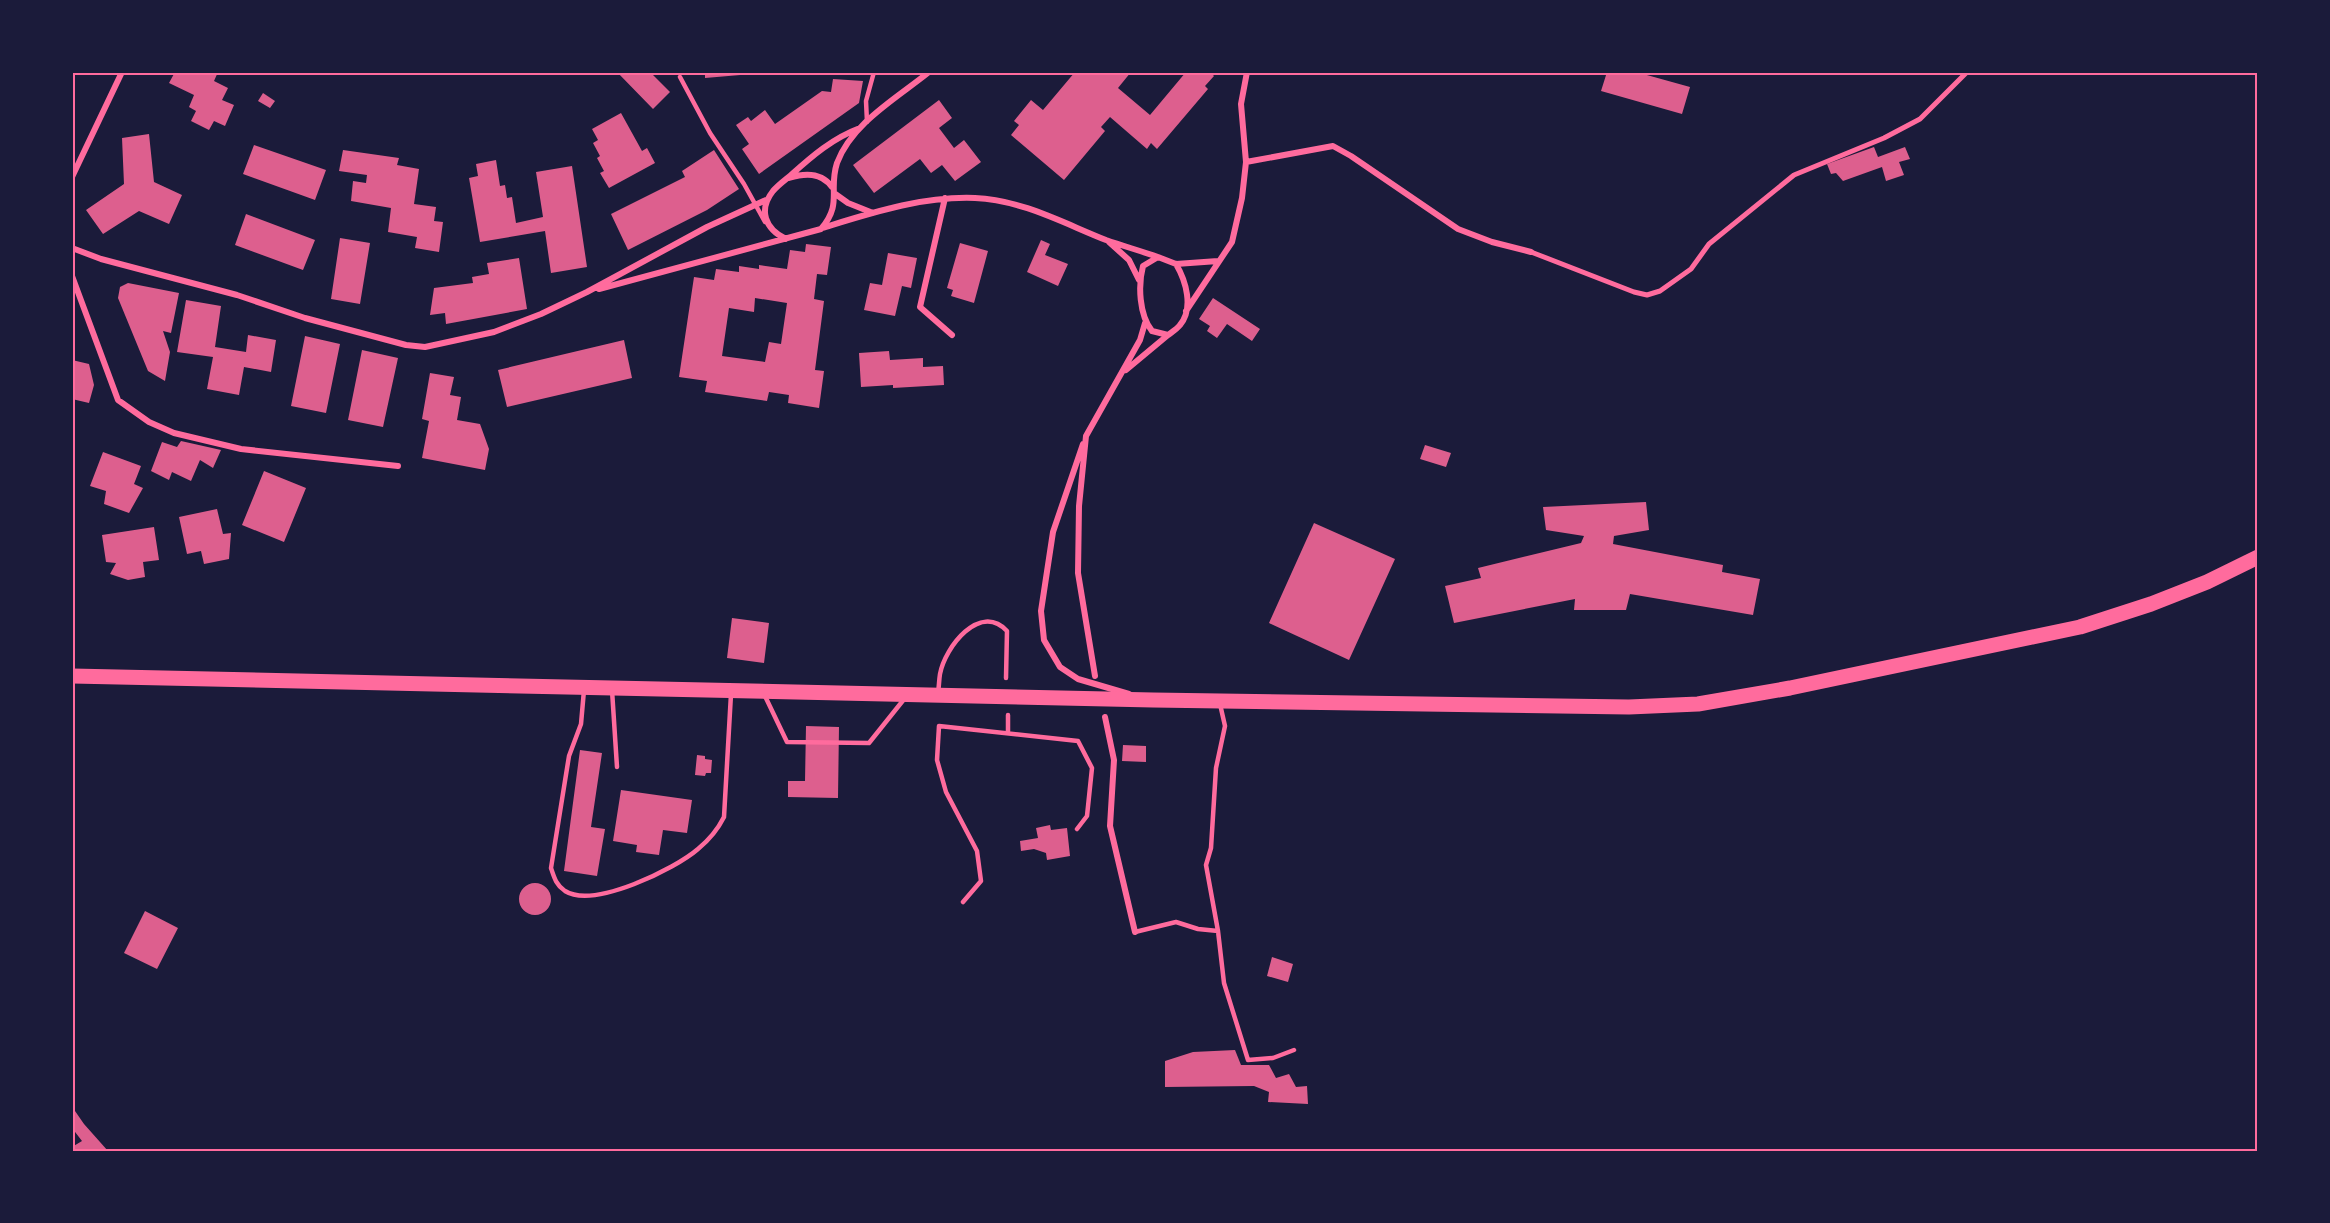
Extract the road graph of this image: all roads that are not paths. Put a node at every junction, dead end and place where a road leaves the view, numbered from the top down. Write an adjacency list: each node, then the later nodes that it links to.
1 (122, 72): 10 (street)
2 (874, 72): 7 (lane)
3 (929, 72): 7 (street)
4 (1247, 72): 9 (street)
5 (1967, 72): 22 (street)
6 (680, 77): 15 (lane)
7 (867, 122): 8 (street)
8 (860, 127): 11 (street); 12 (street)
9 (1246, 162): 22 (street); 24 (street)
10 (72, 177)
11 (786, 179): 12 (street); 14 (street)
12 (833, 190): 16 (street); 18 (street)
13 (945, 198): 16 (street); 20 (street); 31 (street)
14 (766, 201): 15 (street); 17 (street)
15 (756, 204): 17 (lane); 28 (street)
16 (873, 213): 18 (street)
17 (766, 223): 19 (street)
18 (821, 229): 19 (street)
19 (786, 239): 28 (street)
20 (1106, 240): 23 (street); 27 (street)
21 (72, 248): 28 (street)
22 (1531, 252)
23 (1158, 257): 25 (street); 27 (street)
24 (1218, 261): 25 (street); 29 (street)
25 (1176, 264): 29 (street)
26 (72, 276): 35 (street)
27 (1139, 280): 30 (street)
28 (587, 292)
29 (1186, 311): 32 (street)
30 (1145, 323): 32 (street); 33 (street)
31 (952, 335)
32 (1168, 335): 33 (street)
33 (1121, 374): 34 (street)
34 (1086, 436): 38 (street); 46 (street)
35 (398, 466)
36 (2258, 557): 47 (main road)
37 (72, 676): 40 (main road)
38 (1095, 676)
39 (1006, 678): 45 (lane)
40 (585, 687): 41 (main road); 42 (lane)
41 (612, 687): 42 (main road); 51 (lane)
42 (731, 690): 43 (main road)
43 (763, 691): 44 (main road); 44 (lane)
44 (907, 695): 45 (main road)
45 (938, 696): 46 (main road)
46 (1153, 700): 47 (main road)
47 (1220, 701): 54 (lane)
48 (1008, 715): 50 (lane)
49 (1105, 717): 55 (street)
50 (1008, 733): 52 (lane); 53 (lane)
51 (617, 766)
52 (1077, 829)
53 (963, 902)
54 (1218, 931): 55 (lane); 56 (lane)
55 (1135, 932)
56 (1294, 1050)

